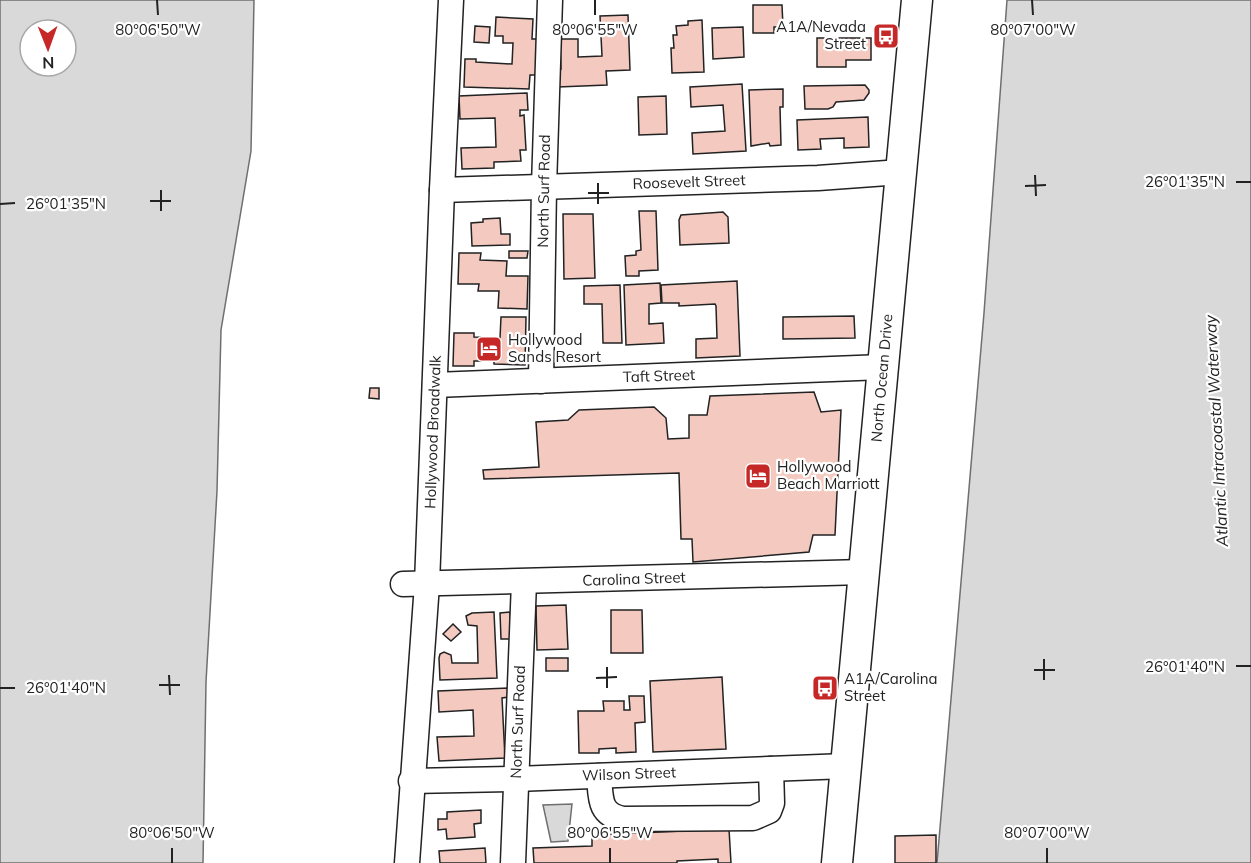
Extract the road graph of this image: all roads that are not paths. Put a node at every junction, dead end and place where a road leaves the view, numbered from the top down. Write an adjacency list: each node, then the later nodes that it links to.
1 (451, 0): 6 (street, Hollywood Broadwalk)
2 (550, 0): 5 (street, North Surf Road)
3 (917, 0): 4 (main road, North Ocean Drive)
4 (901, 172): 5 (street, Roosevelt Street); 7 (main road, North Ocean Drive)
5 (544, 187): 6 (street, Roosevelt Street); 8 (street, North Surf Road)
6 (442, 190): 9 (street, Hollywood Broadwalk)
7 (883, 367): 8 (street, Taft Street); 10 (main road, North Ocean Drive)
8 (540, 381): 9 (street, Taft Street)
9 (435, 385): 13 (street, Hollywood Broadwalk)
10 (864, 572): 11 (street, Carolina Street); 14 (main road, North Ocean Drive)
11 (525, 582): 13 (street, Carolina Street); 17 (street, North Surf Road)
12 (403, 584): 13 (street, Carolina Street)
13 (427, 584): 18 (street, Hollywood Broadwalk)
14 (846, 766): 15 (street, Wilson Street); 21 (main road, North Ocean Drive)
15 (771, 769): 16 (street, Wilson Street); 16 (street)
16 (599, 776): 17 (street, Wilson Street)
17 (516, 779): 18 (street, Wilson Street); 20 (street, North Surf Road)
18 (411, 781): 19 (street, Hollywood Broadwalk)
19 (407, 863)
20 (513, 863)
21 (837, 863)

